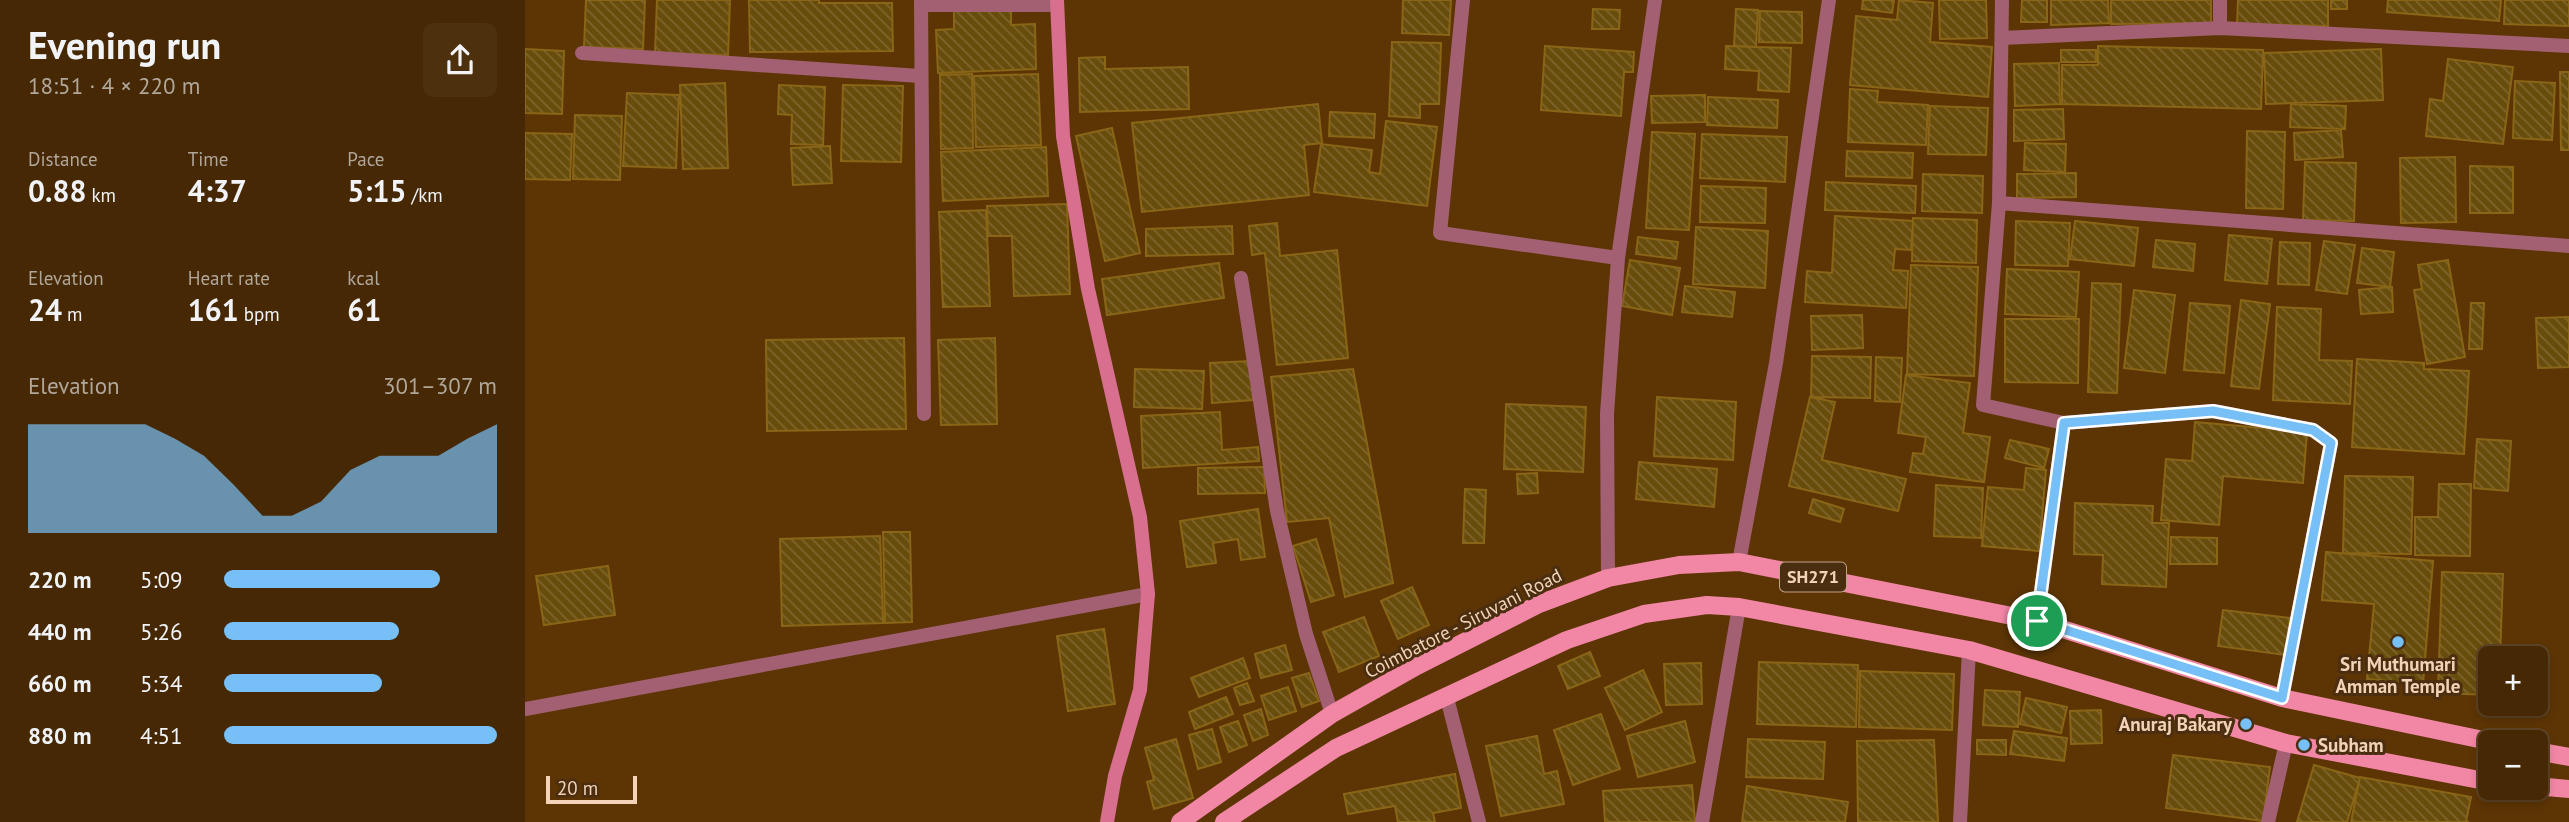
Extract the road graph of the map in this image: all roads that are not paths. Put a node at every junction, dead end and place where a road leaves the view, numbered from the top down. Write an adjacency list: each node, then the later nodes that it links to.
1 (1463, 0): 15 (street)
2 (1655, 0): 15 (street)
3 (1829, 0): 19 (street)
4 (2002, 0): 9 (street)
5 (2220, 0): 8 (street)
6 (921, 2): 7 (street); 12 (street)
7 (1057, 2): 21 (street)
8 (2220, 28): 9 (street); 10 (street)
9 (2002, 38): 13 (street)
10 (2569, 46)
11 (582, 53): 12 (street)
12 (920, 76): 17 (street)
13 (1999, 203): 14 (street); 18 (street)
14 (2569, 246)
15 (1618, 258): 20 (street)
16 (1241, 278): 28 (street)
17 (924, 414)
18 (2064, 423): 23 (street); 26 (street)
19 (1739, 562): 20 (main road, Coimbatore - Siruvani Road / SH271); 23 (main road, Coimbatore - Siruvani Road / SH271)
20 (1608, 578): 28 (main road, Coimbatore - Siruvani Road / SH271)
21 (1148, 594): 27 (street); 36 (street)
22 (1739, 607): 24 (main road); 25 (main road); 40 (street)
23 (2037, 621): 26 (main road, Coimbatore - Siruvani Road / SH271)
24 (1969, 650): 30 (main road); 41 (street)
25 (1447, 698): 38 (main road); 39 (street)
26 (2282, 698): 29 (main road, Coimbatore - Siruvani Road / SH271)
27 (525, 709)
28 (1332, 715): 37 (main road, Coimbatore - Siruvani Road / SH271)
29 (2478, 739)
30 (2286, 743): 33 (main road); 42 (street)
31 (2548, 753): 32 (main road)
32 (2569, 757)
33 (2478, 780)
34 (2548, 787): 35 (main road)
35 (2569, 789)
36 (1107, 822)
37 (1180, 822)
38 (1224, 822)
39 (1479, 822)
40 (1702, 822)
41 (1960, 822)
42 (2268, 822)

